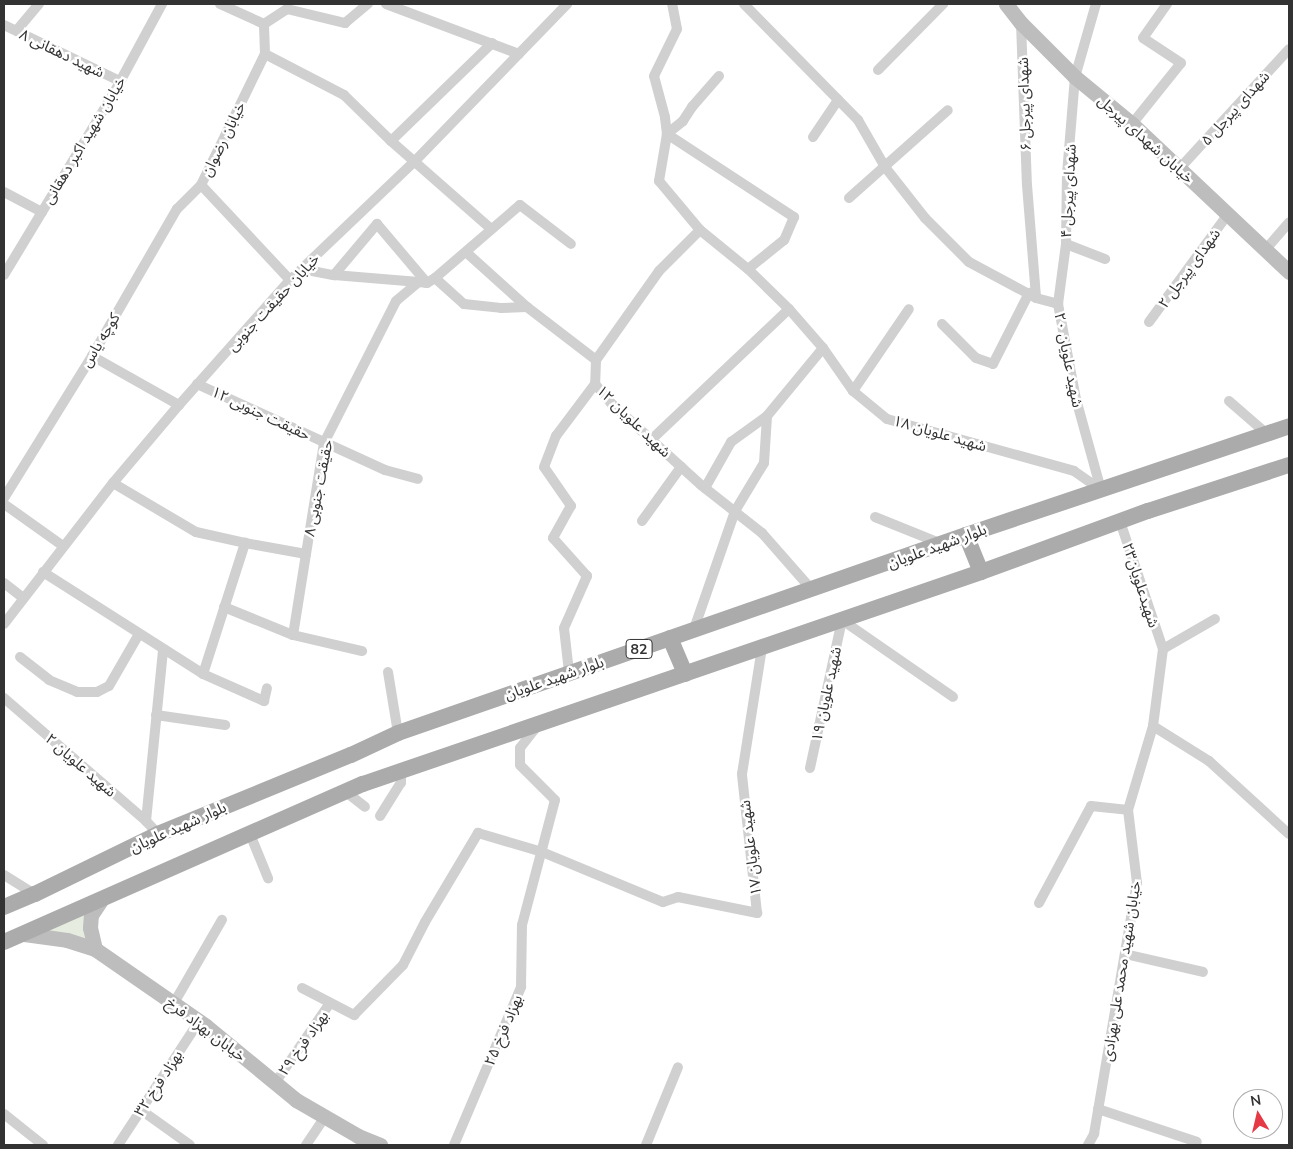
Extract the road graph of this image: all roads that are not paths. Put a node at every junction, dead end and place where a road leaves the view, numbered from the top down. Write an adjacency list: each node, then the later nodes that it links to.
1 (39, 4): 16 (street)
2 (162, 4): 24 (street, خیابان شهید اکبر دهقانی)
3 (220, 4): 14 (street)
4 (368, 4): 14 (street)
5 (386, 4): 17 (street)
6 (567, 4): 20 (street, خیابان حقیقت جنوبی)
7 (672, 4): 28 (street, شهید علویان ۱۸)
8 (744, 4): 25 (street, شهید علویان ۲۰)
9 (942, 4): 21 (street)
10 (1006, 4): 13 (street, خیابان شهدای پیرجل)
11 (1096, 4): 23 (street, شهدای پیرجل ۴)
12 (1167, 4): 27 (street)
13 (1021, 23): 23 (street, خیابان شهدای پیرجل); 54 (street, شهدای پیرجل ۶)
14 (264, 24): 19 (street, خیابان رضوان)
15 (4, 25): 16 (street, شهید دهقانی ۸)
16 (17, 30): 24 (street, شهید دهقانی ۸)
17 (492, 43): 20 (street); 30 (street)
18 (1289, 49): 33 (street, شهدای پیرجل ۵)
19 (265, 54): 30 (street); 34 (street, خیابان رضوان)
20 (519, 54): 31 (street, خیابان حقیقت جنوبی)
21 (878, 70)
22 (720, 76): 28 (street)
23 (1075, 77): 27 (street, خیابان شهدای پیرجل); 43 (street, شهدای پیرجل ۴)
24 (120, 81): 37 (street, خیابان شهید اکبر دهقانی)
25 (838, 100): 29 (street); 32 (street, شهید علویان ۲۰)
26 (948, 110): 32 (street)
27 (1132, 124): 33 (street, خیابان شهدای پیرجل)
28 (667, 134): 41 (street, شهید علویان ۱۸); 48 (street)
29 (813, 137)
30 (392, 141): 31 (street)
31 (415, 161): 40 (street); 47 (street, خیابان حقیقت جنوبی)
32 (885, 167): 36 (street); 54 (street, شهید علویان ۲۰)
33 (1180, 168): 38 (street, خیابان شهدای پیرجل)
34 (201, 185): 52 (street, خیابان رضوان); 62 (street, کوچه یاس)
35 (4, 192): 37 (street)
36 (849, 198)
37 (42, 212): 50 (street, خیابان شهید اکبر دهقانی)
38 (1228, 214): 44 (street, خیابان شهدای پیرجل); 59 (street, شهدای پیرجل ۲)
39 (1289, 223): 44 (street)
40 (491, 228): 42 (street, حقیقت جنوبی ۸); 45 (street, حقیقت جنوبی ۸)
41 (700, 230): 48 (street, شهید علویان ۱۸); 63 (street)
42 (571, 244)
43 (1066, 244): 46 (street); 55 (street, شهدای پیرجل ۴)
44 (1266, 249): 49 (street, خیابان شهدای پیرجل)
45 (467, 253): 53 (street, حقیقت جنوبی ۸); 56 (street)
46 (1105, 259)
47 (302, 269): 51 (street); 52 (street, خیابان حقیقت جنوبی)
48 (748, 269): 57 (street, شهید علویان ۱۸)
49 (1289, 272)
50 (4, 275)
51 (334, 275): 53 (street); 53 (street)
52 (290, 280): 64 (street, خیابان حقیقت جنوبی)
53 (427, 281): 56 (street); 73 (street, حقیقت جنوبی ۸)
54 (1032, 296): 55 (street, شهید علویان ۲۰); 60 (street)
55 (1058, 304): 79 (street, شهید علویان ۲۰)
56 (527, 307): 63 (street)
57 (789, 309): 61 (street, شهید علویان ۱۸); 72 (street)
58 (909, 309): 66 (street)
59 (1149, 322)
60 (942, 324)
61 (822, 348): 66 (street, شهید علویان ۱۸); 69 (street)
62 (92, 356): 68 (street); 80 (street, کوچه یاس)
63 (596, 360): 65 (street, شهید علویان ۱۲)
64 (197, 384): 68 (street, خیابان حقیقت جنوبی); 73 (street, حقیقت جنوبی ۱۲)
65 (595, 384): 72 (street, شهید علویان ۱۲); 110 (street)
66 (853, 391): 79 (street, شهید علویان ۱۸)
67 (1229, 401): 71 (street)
68 (179, 404): 77 (street, خیابان حقیقت جنوبی)
69 (767, 416): 78 (street); 82 (street)
70 (1289, 426): 71 (main road, بلوار شهید علویان / 82)
71 (1267, 434): 79 (main road, بلوار شهید علویان / 82)
72 (651, 440): 75 (street, شهید علویان ۱۲)
73 (324, 443): 76 (street, حقیقت جنوبی ۱۲); 90 (street, حقیقت جنوبی ۸)
74 (1289, 464): 85 (main road)
75 (681, 467): 78 (street, شهید علویان ۱۲); 84 (street)
76 (418, 480)
77 (113, 483): 87 (street, حقیقت جنوبی ۸); 89 (street, خیابان حقیقت جنوبی)
78 (705, 488): 82 (street, شهید علویان ۱۲)
79 (1101, 490): 86 (main road, بلوار شهید علویان / 82)
80 (4, 498)
81 (4, 504): 89 (street)
82 (735, 512): 94 (street, شهید علویان ۱۲); 100 (street)
83 (875, 517): 88 (street)
84 (642, 521)
85 (1120, 521): 92 (main road); 105 (street, شهیدعلویان۲۳)
86 (966, 535): 88 (main road, بلوار شهید علویان / 82); 92 (main road)
87 (245, 543): 90 (street, حقیقت جنوبی ۸); 96 (street)
88 (943, 544): 94 (main road, بلوار شهید علویان / 82)
89 (63, 546): 91 (street, خیابان حقیقت جنوبی)
90 (306, 554): 102 (street)
91 (43, 572): 95 (street, خیابان حقیقت جنوبی); 101 (street)
92 (981, 572): 97 (main road)
93 (4, 583): 95 (street)
94 (812, 590): 100 (main road, بلوار شهید علویان / 82)
95 (23, 598): 99 (street, خیابان حقیقت جنوبی)
96 (224, 607): 102 (street); 111 (street)
97 (842, 620): 104 (main road); 114 (street); 121 (street, شهید علویان ۱۹)
98 (1215, 620): 105 (street)
99 (4, 624)
100 (694, 629): 103 (main road, بلوار شهید علویان / 82)
101 (139, 634): 106 (street); 108 (street)
102 (293, 635): 107 (street)
103 (670, 638): 110 (main road, بلوار شهید علویان / 82); 112 (main road)
104 (762, 648): 112 (main road); 131 (street, شهید علویان ۱۷)
105 (1162, 649): 119 (street, خیابان شهید محمد علی بهزادی)
106 (163, 650): 111 (street); 116 (street)
107 (362, 651)
108 (20, 657)
109 (388, 672): 120 (street)
110 (569, 672): 120 (main road, بلوار شهید علویان / 82)
111 (203, 674): 113 (street)
112 (685, 674): 117 (main road)
113 (267, 688)
114 (954, 697)
115 (4, 698): 127 (street, شهید علویان ۲)
116 (156, 716): 118 (street); 127 (street)
117 (539, 724): 122 (main road); 131 (street, بهزاد فرخ ۲۵)
118 (225, 725)
119 (1153, 726): 125 (street, خیابان شهید محمد علی بهزادی); 130 (street)
120 (398, 733): 128 (main road, بلوار شهید علویان / 82)
121 (810, 768)
122 (401, 771): 123 (main road); 126 (street)
123 (346, 792): 124 (street); 129 (main road)
124 (365, 807)
125 (1128, 810): 136 (street); 142 (street, خیابان شهید محمد علی بهزادی)
126 (380, 816)
127 (146, 821): 128 (street, شهید علویان ۲)
128 (158, 834): 134 (main road, بلوار شهید علویان / 82)
129 (250, 834): 133 (street); 135 (main road)
130 (1289, 834)
131 (542, 852): 146 (street); 160 (street, بهزاد فرخ ۲۵)
132 (4, 874): 134 (street)
133 (268, 878)
134 (35, 894): 137 (main road, بلوار شهید علویان / 82)
135 (101, 900): 139 (main road); 141 (street)
136 (1039, 903)
137 (4, 907)
138 (222, 920): 145 (street)
139 (24, 934): 140 (main road); 141 (street, خیابان بهزاد فرخ)
140 (4, 942)
141 (95, 949): 145 (street, خیابان بهزاد فرخ)
142 (1125, 954): 143 (street); 150 (street, خیابان شهید محمد علی بهزادی)
143 (1203, 972)
144 (302, 988): 146 (street)
145 (174, 1003): 147 (street, خیابان بهزاد فرخ)
146 (330, 1003): 149 (street, بهزاد فرخ ۲۹)
147 (199, 1021): 149 (street, خیابان بهزاد فرخ); 151 (street, بهزاد فرخ ۳۲)
148 (678, 1068): 161 (street)
149 (275, 1083): 153 (street, خیابان بهزاد فرخ)
150 (1098, 1109): 154 (street); 162 (street, خیابان شهید محمد علی بهزادی)
151 (140, 1110): 156 (street, بهزاد فرخ ۳۲); 157 (street)
152 (4, 1114): 155 (street)
153 (325, 1117): 158 (street); 159 (street, خیابان بهزاد فرخ)
154 (1197, 1142)
155 (44, 1145)
156 (118, 1145)
157 (190, 1145)
158 (306, 1145)
159 (380, 1145)
160 (454, 1145)
161 (646, 1145)
162 (1088, 1145)

